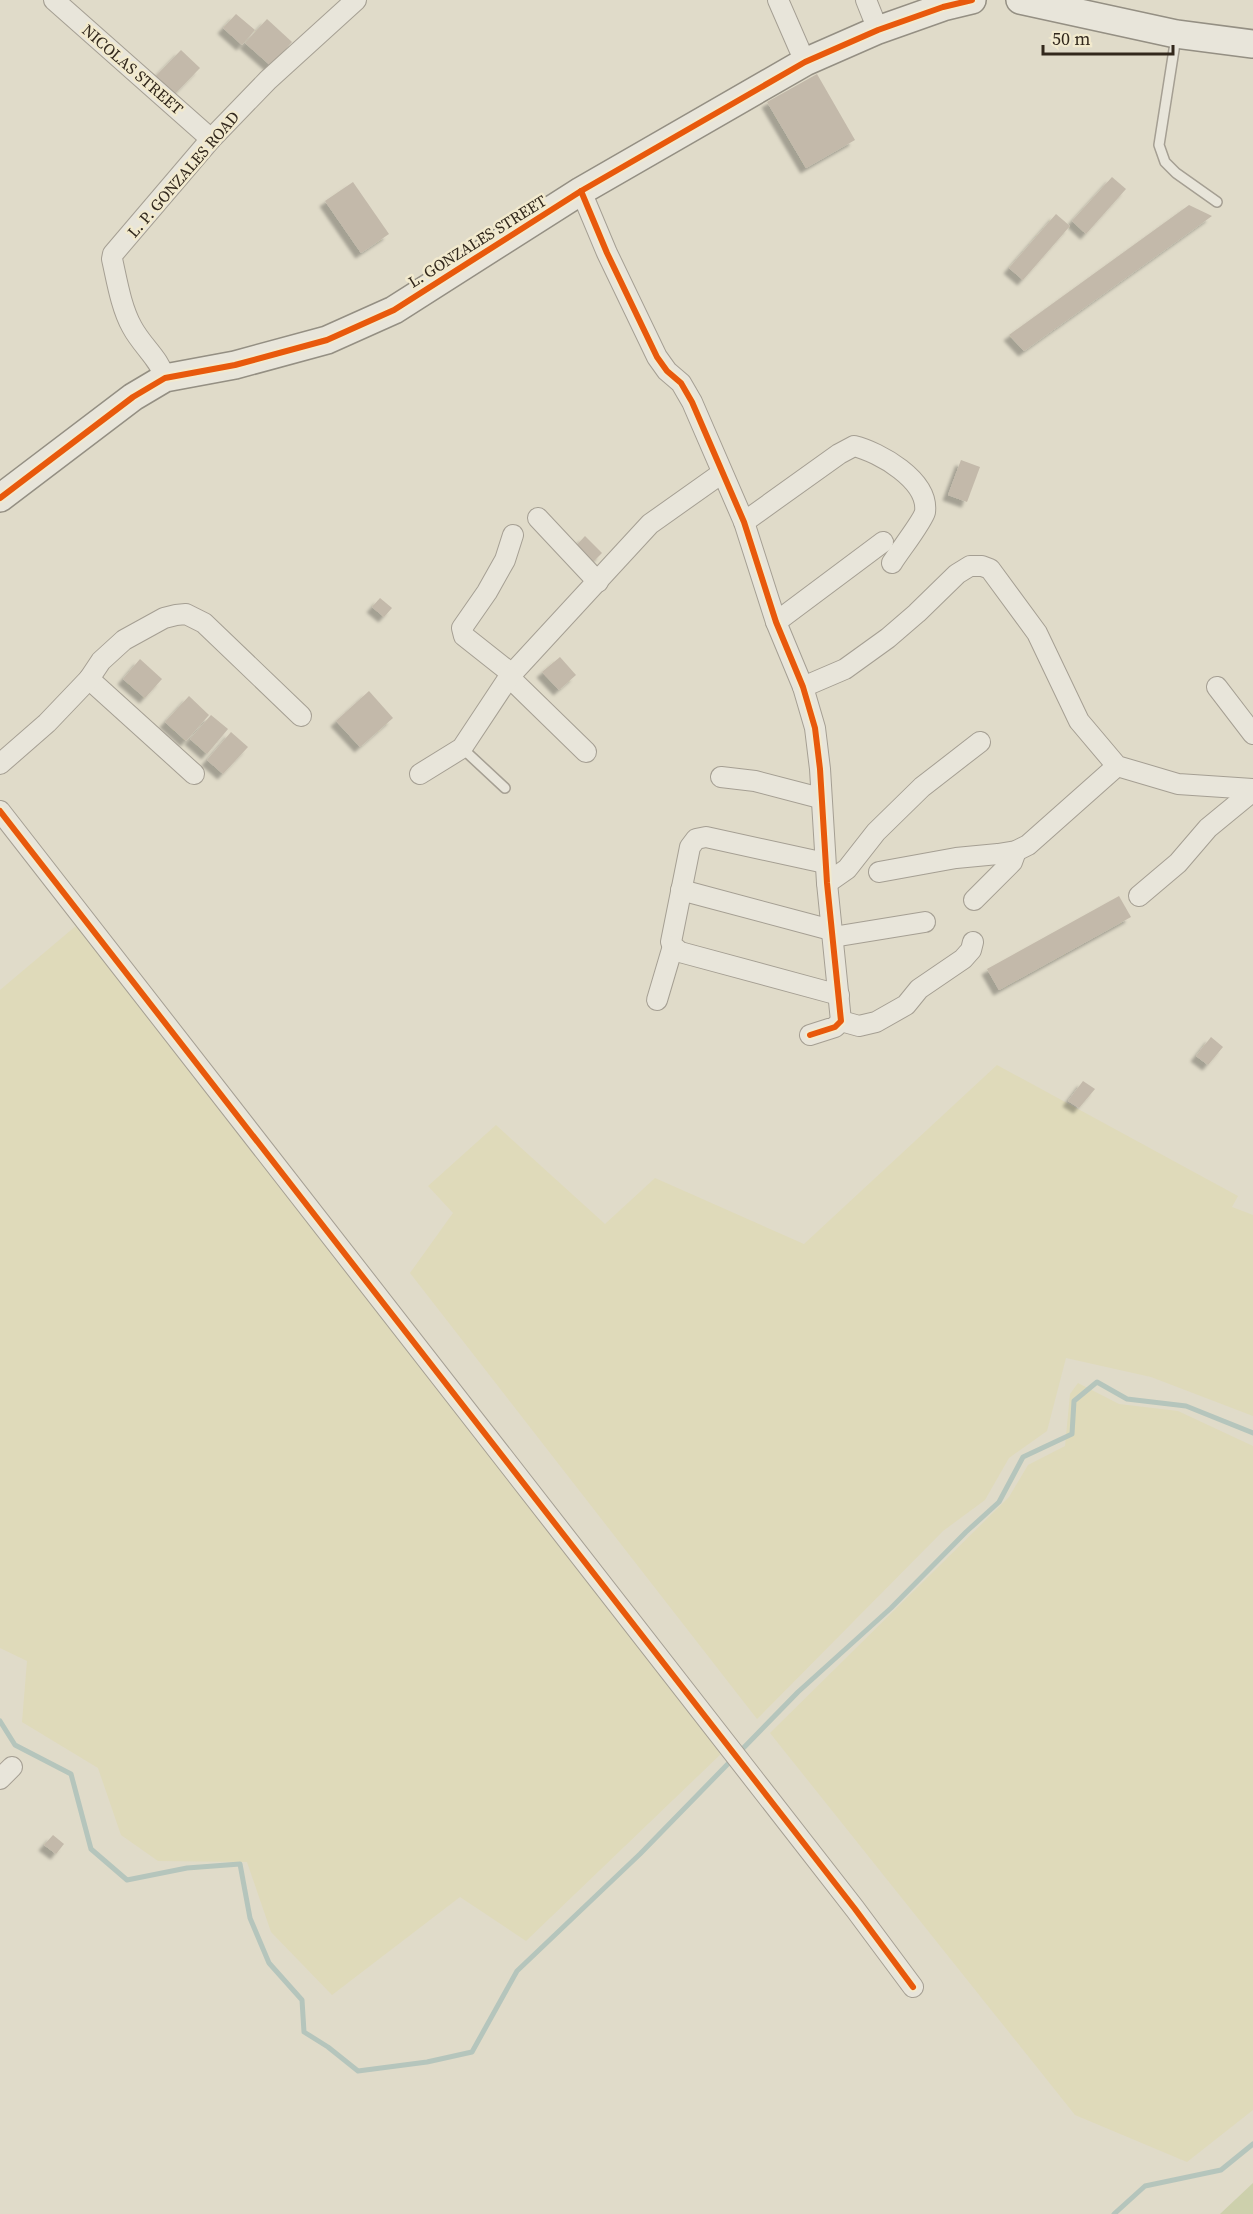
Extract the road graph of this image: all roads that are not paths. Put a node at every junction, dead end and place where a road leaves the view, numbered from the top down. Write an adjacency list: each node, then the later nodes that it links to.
1 (54, 0): 11 (street, NICOLAS STREET)
2 (356, 0): 11 (street, L. P. GONZALES ROAD)
3 (778, 0): 10 (street)
4 (866, 0): 7 (street)
5 (972, 0): 7 (street, L. GONZALES STREET)
6 (1020, 0): 8 (street)
7 (878, 30): 10 (street, L. GONZALES STREET)
8 (1176, 34): 9 (street); 13 (lane)
9 (1253, 45)
10 (805, 62): 12 (street, L. GONZALES STREET)
11 (211, 139): 14 (street, L. P. GONZALES ROAD)
12 (581, 191): 14 (street, L. GONZALES STREET); 15 (street)
13 (1217, 202)
14 (165, 378): 16 (street, L. GONZALES STREET)
15 (722, 473): 18 (street); 22 (street)
16 (0, 498)
17 (538, 518): 22 (street)
18 (744, 522): 21 (street); 23 (street)
19 (513, 535): 24 (street)
20 (883, 542): 23 (street)
21 (891, 563)
22 (598, 582): 24 (street)
23 (776, 622): 26 (street)
24 (511, 675): 31 (street); 32 (street)
25 (89, 679): 28 (street); 33 (street); 35 (street)
26 (803, 687): 34 (street); 40 (street)
27 (1217, 687): 29 (street)
28 (301, 716)
29 (1253, 734)
30 (980, 742): 45 (street)
31 (462, 748): 36 (street); 38 (lane)
32 (586, 752)
33 (0, 764)
34 (1117, 766): 39 (street); 42 (street)
35 (194, 774)
36 (420, 774)
37 (721, 777): 40 (street)
38 (505, 788)
39 (1253, 790): 47 (street)
40 (820, 798): 43 (street)
41 (0, 811): 57 (street)
42 (1016, 851): 44 (street); 48 (street)
43 (825, 862): 45 (street); 46 (street)
44 (879, 872)
45 (827, 883): 50 (street)
46 (681, 890): 50 (street); 52 (street)
47 (1139, 896)
48 (974, 900)
49 (925, 922): 50 (street)
50 (832, 934): 53 (street)
51 (973, 942): 55 (street)
52 (673, 946): 53 (street); 54 (street)
53 (839, 995): 55 (street)
54 (657, 1000)
55 (841, 1021): 56 (street)
56 (810, 1035)
57 (913, 1987)

